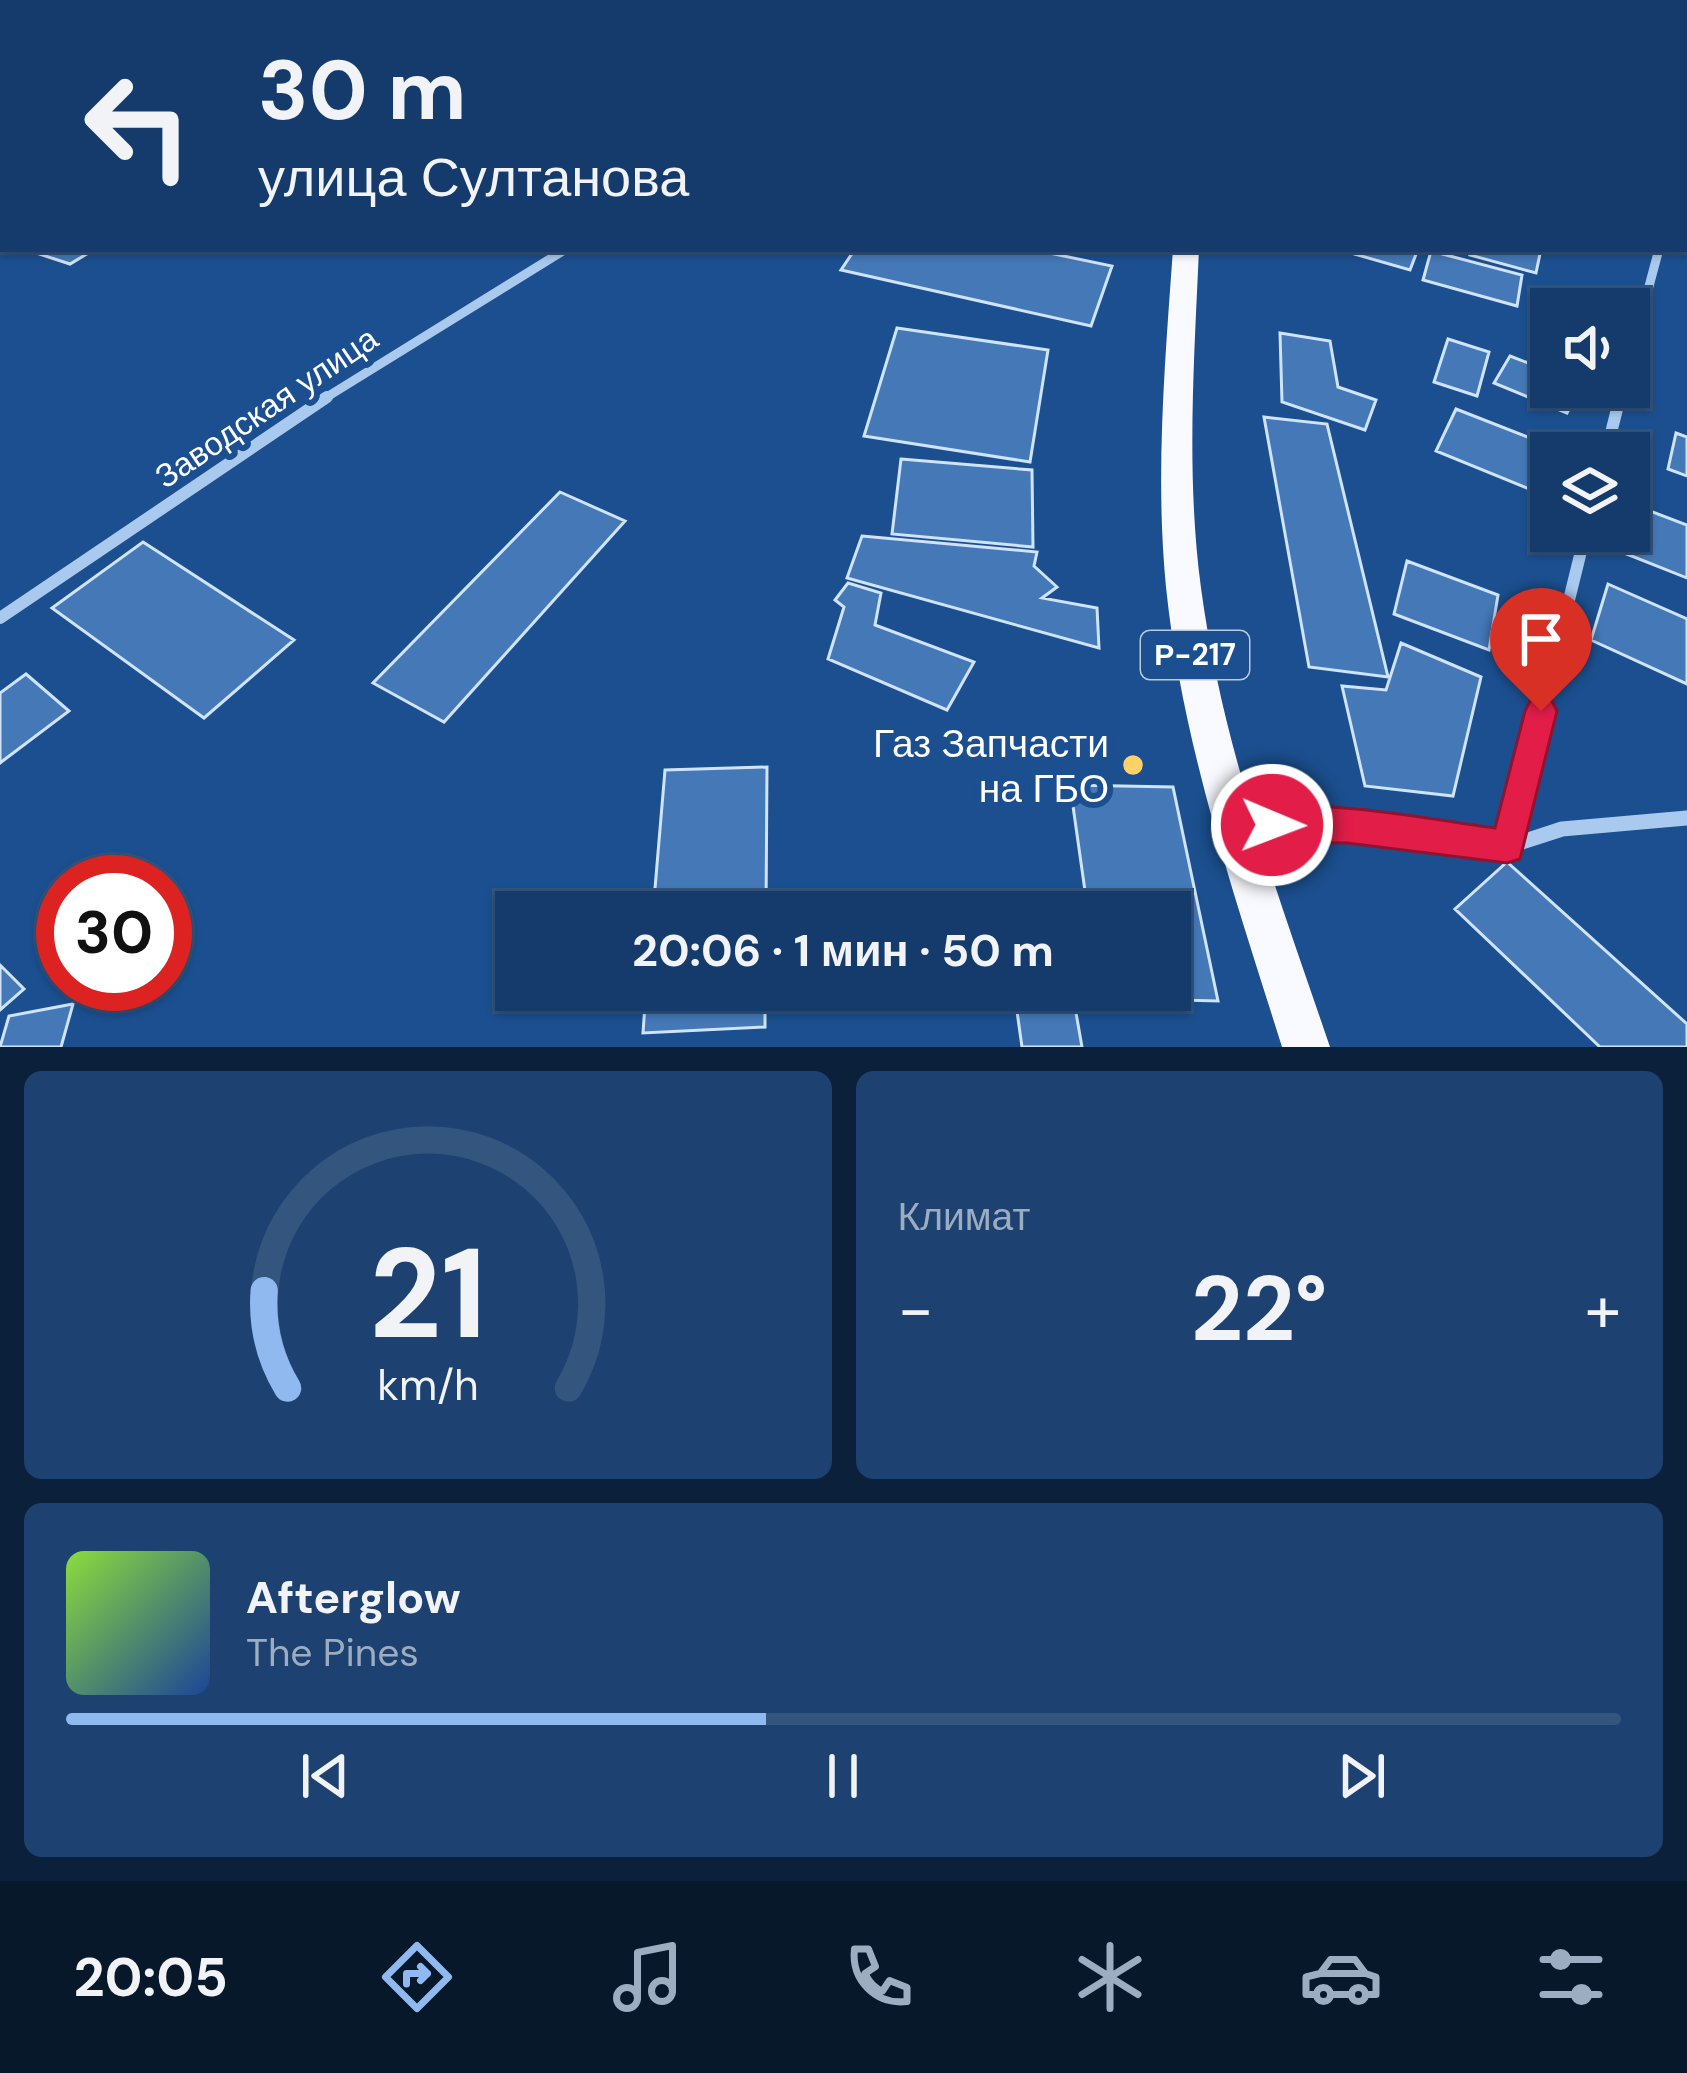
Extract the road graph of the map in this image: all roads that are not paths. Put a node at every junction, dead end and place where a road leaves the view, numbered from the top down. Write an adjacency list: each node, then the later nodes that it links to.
1 (561, 252): 6 (street, Заводская улица)
2 (1186, 252): 8 (highway, Р-217)
3 (1658, 252): 4 (street)
4 (1649, 288)
5 (1581, 552): 9 (street)
6 (0, 618)
7 (1687, 818): 9 (street)
8 (1234, 825): 9 (street); 10 (highway, Р-217)
9 (1507, 847)
10 (1306, 1047)

